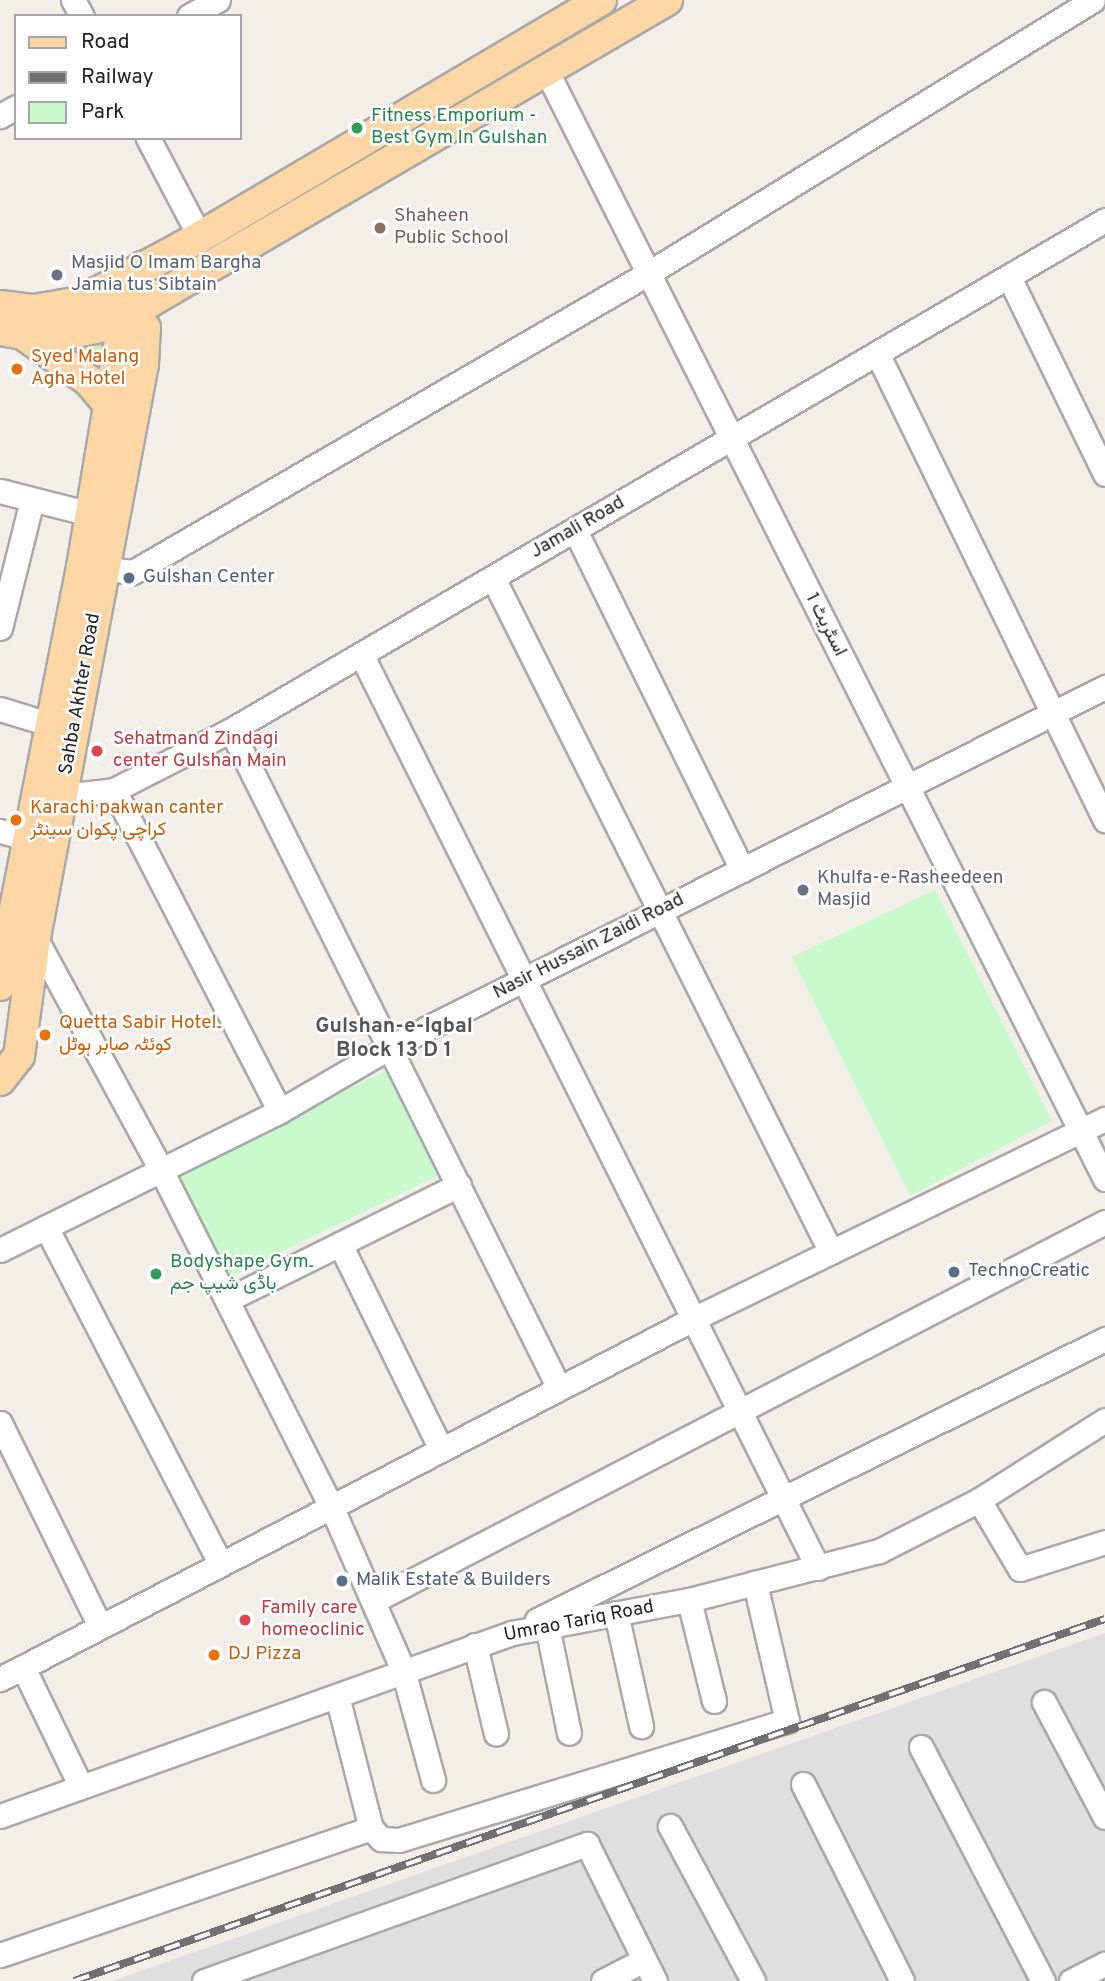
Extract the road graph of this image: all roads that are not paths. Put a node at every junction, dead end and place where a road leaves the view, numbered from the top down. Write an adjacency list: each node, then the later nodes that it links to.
1 (218, 0): 5 (street)
2 (601, 0): 9 (main road)
3 (667, 0): 6 (main road)
4 (1093, 0): 11 (street)
5 (193, 14)
6 (545, 70): 11 (street, اسٹریٹ 1); 15 (main road)
7 (149, 140): 9 (street)
8 (1105, 220): 12 (street, Jamali Road)
9 (200, 237): 10 (main road)
10 (143, 267): 13 (main road); 15 (main road, Sahba Akhter Road)
11 (647, 274): 19 (street, اسٹریٹ 1); 25 (street)
12 (1009, 276): 17 (street, Jamali Road); 20 (street)
13 (79, 302): 14 (main road); 15 (main road)
14 (0, 306)
15 (127, 314): 16 (main road); 18 (main road, Sahba Akhter Road); 25 (main road, Sahba Akhter Road)
16 (14, 334): 18 (main road)
17 (877, 354): 19 (street, Jamali Road); 31 (street)
18 (109, 405): 23 (main road, Sahba Akhter Road)
19 (729, 440): 24 (street, Jamali Road); 34 (street, اسٹریٹ 1)
20 (1105, 474)
21 (0, 491): 22 (street)
22 (32, 500): 23 (street); 27 (street)
23 (90, 514): 25 (main road, Sahba Akhter Road)
24 (575, 530): 26 (street, Jamali Road); 40 (street)
25 (93, 568): 32 (main road, Sahba Akhter Road); 36 (main road, Sahba Akhter Road)
26 (493, 578): 28 (street, Jamali Road); 41 (street)
27 (0, 628)
28 (361, 654): 33 (street, Jamali Road); 43 (street)
29 (1105, 687): 31 (street, Nasir Hussain Zaidi Road)
30 (0, 709): 32 (street)
31 (1053, 713): 34 (street, Nasir Hussain Zaidi Road); 37 (street)
32 (52, 725): 36 (main road, Sahba Akhter Road)
33 (232, 730): 35 (street, Jamali Road); 45 (street)
34 (909, 786): 40 (street, Nasir Hussain Zaidi Road); 49 (street, اسٹریٹ 1)
35 (114, 790): 36 (street, Jamali Road); 47 (street)
36 (50, 793): 39 (main road, Sahba Akhter Road); 42 (main road, Sahba Akhter Road)
37 (1105, 820)
38 (0, 831): 39 (street)
39 (29, 839): 42 (main road, Sahba Akhter Road)
40 (742, 870): 41 (street, Nasir Hussain Zaidi Road)
41 (662, 910): 43 (street, Nasir Hussain Zaidi Road); 57 (street)
42 (24, 930): 44 (main road, Sahba Akhter Road); 46 (main road, Sahba Akhter Road); 50 (street)
43 (524, 980): 45 (street, Nasir Hussain Zaidi Road); 59 (street)
44 (0, 985)
45 (390, 1047): 47 (street, Nasir Hussain Zaidi Road); 52 (street)
46 (0, 1080)
47 (280, 1111): 50 (street, Nasir Hussain Zaidi Road)
48 (1105, 1119): 49 (street)
49 (1080, 1131): 51 (street, اسٹریٹ 1); 57 (street)
50 (161, 1170): 54 (street, Nasir Hussain Zaidi Road); 58 (street)
51 (1105, 1179)
52 (459, 1185): 55 (street); 61 (street)
53 (1105, 1222): 62 (street)
54 (46, 1227): 56 (street, Nasir Hussain Zaidi Road); 70 (street)
55 (340, 1244): 58 (street); 65 (street)
56 (0, 1250)
57 (831, 1252): 59 (street)
58 (227, 1300): 68 (street)
59 (693, 1318): 61 (street); 62 (street)
60 (1105, 1339): 66 (street)
61 (559, 1388): 65 (street)
62 (740, 1412): 66 (street); 73 (street)
63 (1105, 1420): 67 (street, Umrao Tariq Road)
64 (0, 1423): 76 (street)
65 (441, 1449): 68 (street)
66 (782, 1497): 71 (street); 78 (street)
67 (979, 1500): 69 (street); 71 (street, Umrao Tariq Road)
68 (331, 1506): 70 (street); 73 (street)
69 (1105, 1542)
70 (220, 1563): 76 (street)
71 (818, 1568): 72 (street, Umrao Tariq Road)
72 (755, 1583): 74 (street, Umrao Tariq Road); 96 (street)
73 (374, 1600): 81 (street)
74 (689, 1600): 75 (street, Umrao Tariq Road); 84 (street)
75 (616, 1613): 77 (street, Umrao Tariq Road); 86 (street)
76 (100, 1626): 80 (street)
77 (547, 1626): 78 (street, Umrao Tariq Road); 87 (street)
78 (512, 1633): 79 (street, Umrao Tariq Road)
79 (475, 1645): 81 (street, Umrao Tariq Road); 88 (street)
80 (23, 1667): 82 (street); 92 (street)
81 (403, 1670): 83 (street, Umrao Tariq Road); 90 (street)
82 (0, 1679)
83 (337, 1696): 92 (street, Umrao Tariq Road); 96 (street)
84 (714, 1701)
85 (1044, 1702): 94 (street)
86 (640, 1727)
87 (569, 1733)
88 (496, 1734)
89 (921, 1747): 105 (street)
90 (433, 1780)
91 (803, 1784): 104 (street)
92 (81, 1787): 93 (street, Umrao Tariq Road)
93 (0, 1816)
94 (1105, 1817)
95 (670, 1826): 103 (street)
96 (371, 1828): 97 (street)
97 (0, 1955)
98 (644, 1960): 100 (street); 101 (street); 102 (street)
99 (1105, 1964): 106 (street)
100 (204, 1981)
101 (603, 1981)
102 (655, 1981)
103 (753, 1981)
104 (902, 1981)
105 (1044, 1981)
106 (1071, 1981)

